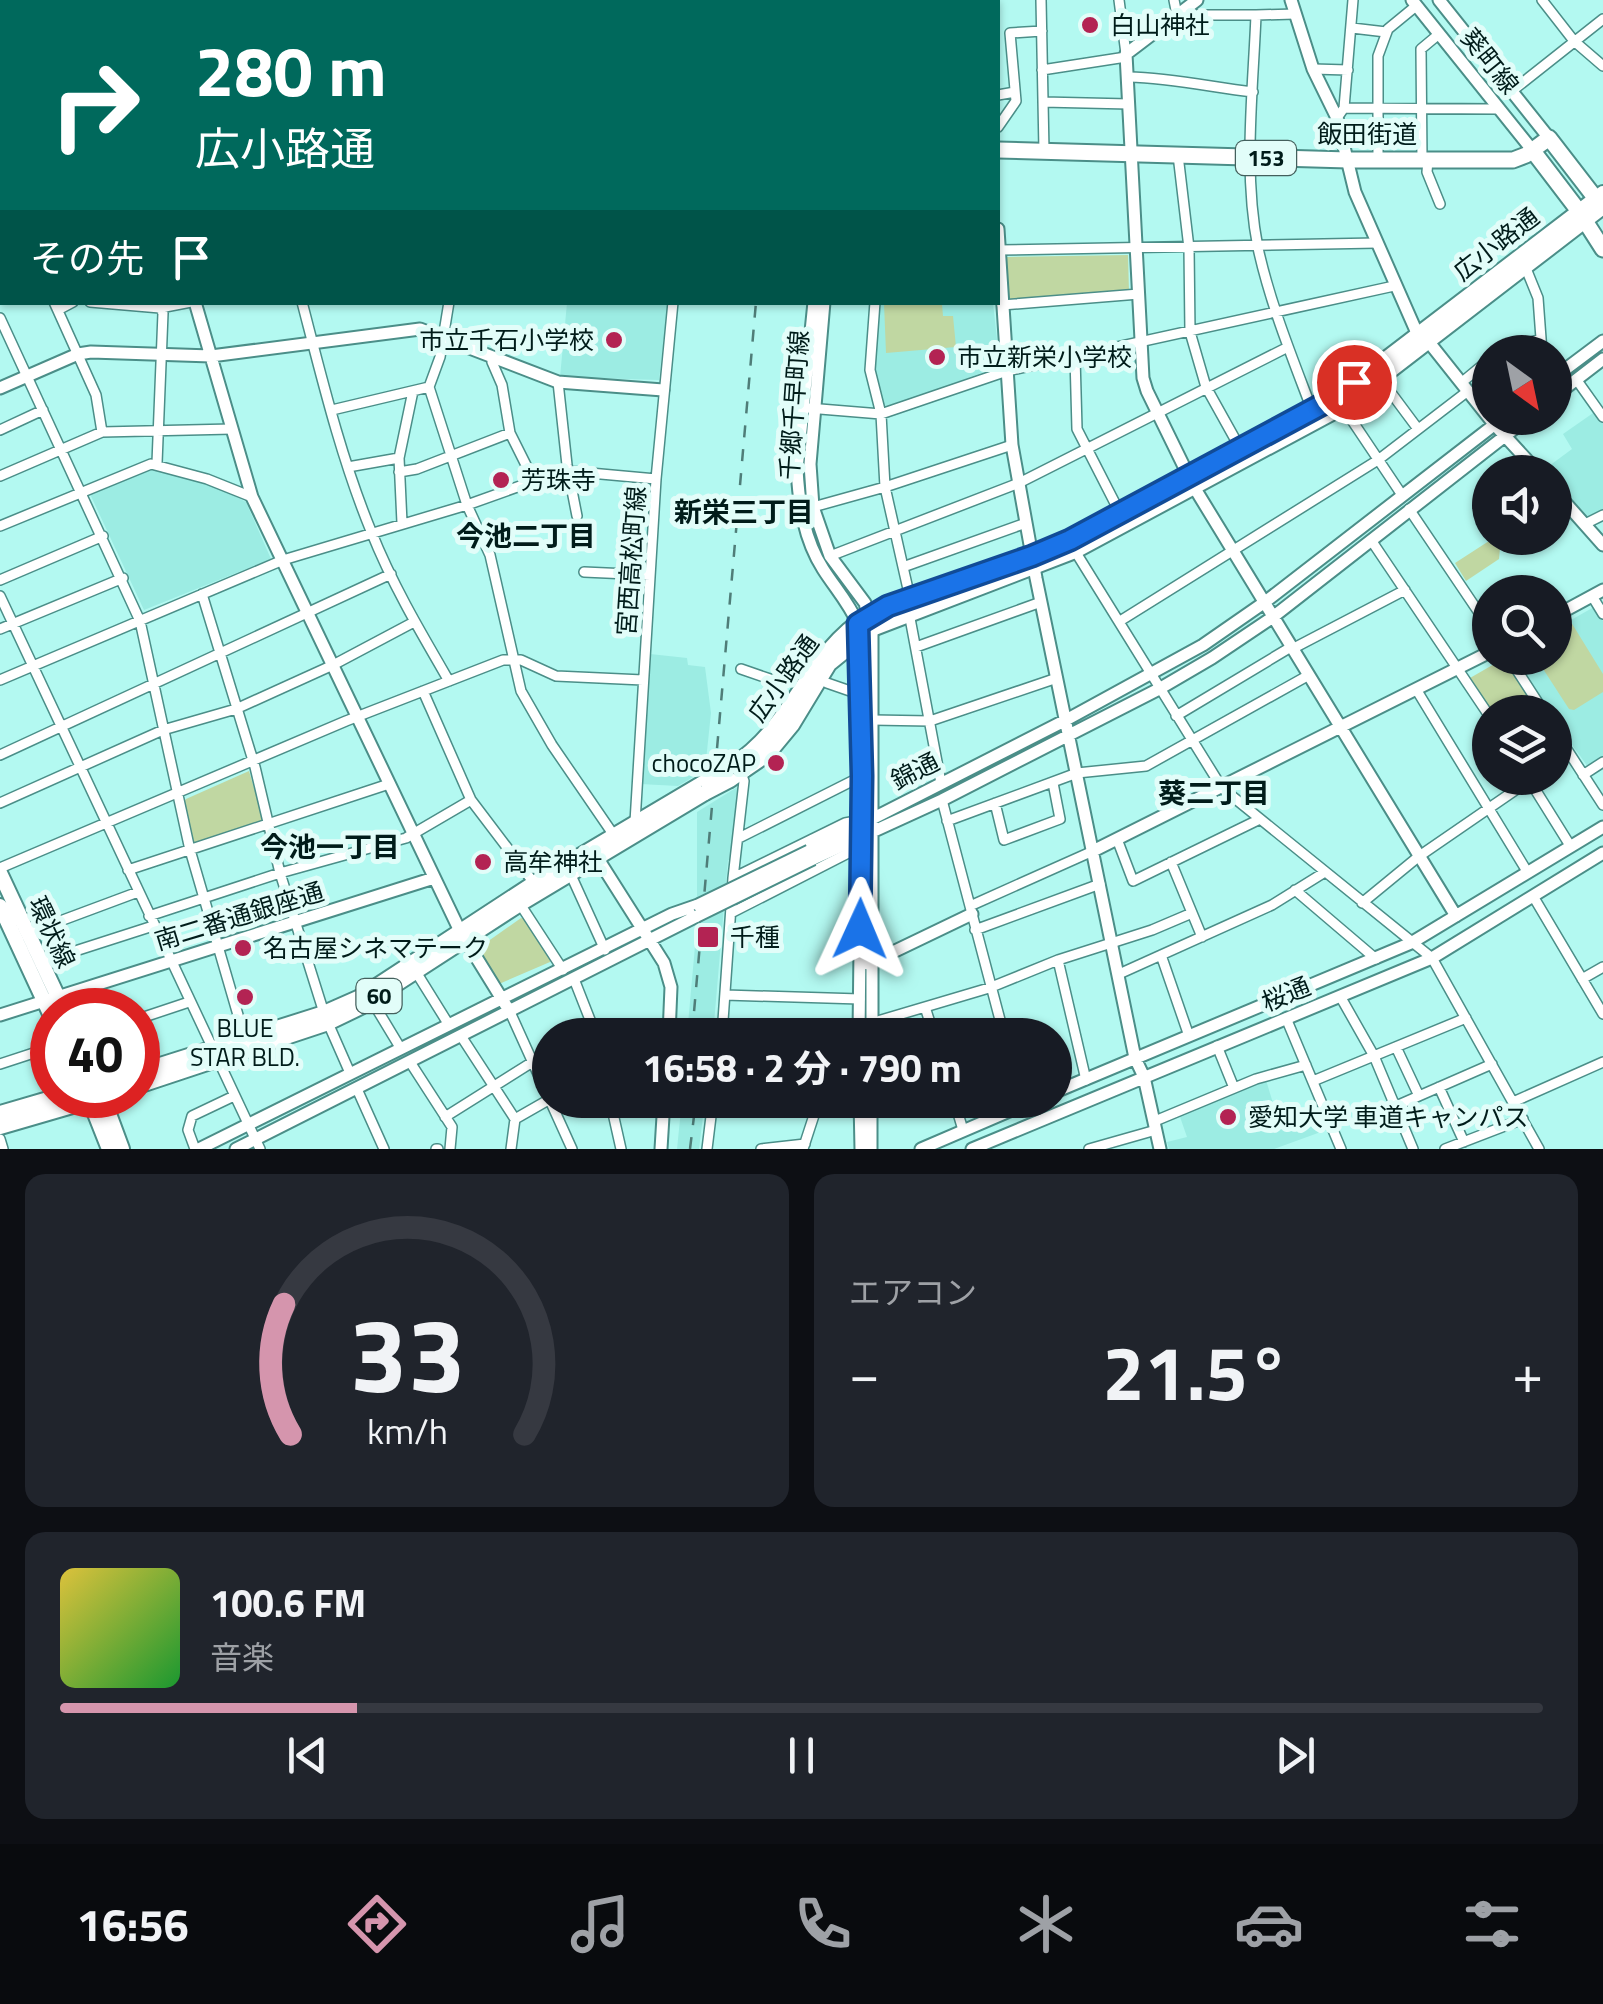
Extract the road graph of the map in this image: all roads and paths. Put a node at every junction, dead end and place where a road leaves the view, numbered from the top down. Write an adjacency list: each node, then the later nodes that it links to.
1 (1041, 0): 15 (street)
2 (1120, 0): 19 (street)
3 (1174, 0): 11 (street)
4 (1197, 0): 11 (street)
5 (1291, 0): 10 (street)
6 (1353, 0): 14 (street)
7 (1439, 0): 25 (street, 葵町線)
8 (1542, 0): 18 (street)
9 (1414, 3): 16 (street); 17 (street, 葵町線)
10 (1295, 14): 12 (street); 21 (street)
11 (1177, 15): 12 (street); 19 (street)
12 (1256, 15): 27 (street)
13 (1603, 19): 18 (street)
14 (1352, 28): 16 (street); 23 (street)
15 (1042, 32): 22 (street); 26 (street)
16 (1386, 32): 32 (street)
17 (1439, 34): 31 (street, 葵町線); 33 (street)
18 (1574, 41): 20 (street); 25 (street)
19 (1126, 56): 22 (street); 24 (street)
20 (1603, 66)
21 (1313, 69): 23 (street); 34 (street)
22 (1042, 70): 29 (street)
23 (1348, 70): 34 (street)
24 (1128, 77): 27 (street); 30 (street)
25 (1512, 90): 36 (street, 葵町線)
26 (1015, 92): 28 (street); 35 (street)
27 (1253, 92): 42 (street)
28 (1000, 95)
29 (1043, 102): 30 (street); 38 (street)
30 (1129, 104): 40 (street)
31 (1500, 108): 33 (street); 39 (street, 葵町線)
32 (1377, 109): 33 (street); 34 (street); 44 (street)
33 (1420, 109): 45 (street)
34 (1341, 113): 43 (street)
35 (1000, 124)
36 (1549, 138): 39 (highway, 飯田街道 / 153); 46 (highway)
37 (1000, 150): 38 (highway, 飯田街道 / 153)
38 (1044, 151): 40 (highway, 飯田街道 / 153)
39 (1532, 151): 45 (highway, 飯田街道 / 153); 48 (highway)
40 (1130, 155): 41 (highway, 飯田街道 / 153); 51 (street)
41 (1178, 155): 42 (highway, 飯田街道 / 153); 52 (street)
42 (1250, 158): 43 (highway, 飯田街道 / 153); 50 (street)
43 (1348, 160): 44 (highway, 飯田街道 / 153); 49 (street)
44 (1378, 160): 45 (highway, 飯田街道 / 153)
45 (1425, 160): 47 (street)
46 (1601, 203): 48 (main road, 広小路通 / 60)
47 (1440, 204)
48 (1581, 215): 53 (highway); 55 (main road, 広小路通 / 60); 74 (main road, 広小路通 / 60)
49 (1376, 243): 50 (street); 57 (street)
50 (1258, 246): 52 (street); 69 (street)
51 (1137, 248): 52 (street); 54 (street); 58 (street)
52 (1188, 248): 71 (street)
53 (1603, 249)
54 (1000, 250)
55 (1525, 266): 72 (street); 74 (main road, 広小路通 / 60)
56 (1000, 268): 67 (street)
57 (1394, 286): 69 (street); 74 (street)
58 (1139, 294): 67 (street); 75 (street)
59 (159, 305): 80 (street)
60 (194, 305): 81 (street)
61 (303, 305): 77 (street)
62 (448, 305): 73 (street)
63 (672, 305): 97 (street, 宮西高松町線)
64 (814, 305): 101 (street, 千郷千早町線)
65 (824, 305): 101 (street, 千郷千早町線)
66 (876, 305): 106 (street)
67 (1002, 305): 86 (street)
68 (56, 306): 79 (street)
69 (1277, 312): 71 (street); 78 (street)
70 (0, 318): 87 (street)
71 (1190, 332): 75 (street); 94 (street)
72 (1541, 335)
73 (442, 336): 77 (street); 82 (street); 93 (street)
74 (1423, 337): 88 (main road, 広小路通 / 60); 95 (street); 104 (main road, 広小路通 / 60)
75 (1141, 340): 83 (street); 105 (street)
76 (1603, 341): 85 (street)
77 (313, 344): 81 (street); 103 (street)
78 (1288, 347): 94 (street); 104 (street)
79 (78, 354): 80 (street); 87 (street); 112 (street)
80 (160, 355): 81 (street); 108 (street)
81 (210, 356): 109 (street)
82 (494, 357): 91 (street); 113 (street)
83 (1075, 357): 86 (street); 117 (street)
84 (1603, 359): 90 (street)
85 (1572, 364)
86 (1007, 371): 106 (street); 116 (street)
87 (27, 376): 96 (street); 102 (street)
88 (1380, 378): 100 (main road, 広小路通 / 60); 110 (street)
89 (1472, 379): 95 (street)
90 (1576, 379): 92 (street); 107 (street)
91 (558, 382): 97 (street); 126 (street)
92 (1572, 382)
93 (429, 387): 98 (street); 121 (street)
94 (1206, 387): 105 (street); 118 (street)
95 (1465, 387): 99 (street); 110 (street)
96 (0, 388)
97 (663, 390): 129 (street, 宮西高松町線)
98 (412, 391): 103 (street); 122 (street)
99 (1472, 394)
100 (1343, 407): 123 (street); 132 (main road, 広小路通 / 60)
101 (809, 408): 106 (street); 138 (street, 千郷千早町線); 180 (street, 千郷千早町線)
102 (43, 410): 111 (street); 119 (street)
103 (332, 410): 125 (street)
104 (1312, 410): 118 (main road, 広小路通 / 60)
105 (1155, 412): 117 (street); 132 (street)
106 (881, 414): 133 (street)
107 (1603, 416)
108 (156, 428): 109 (street); 112 (street); 124 (street)
109 (232, 429): 136 (street)
110 (1418, 429): 123 (street)
111 (0, 430)
112 (102, 432): 119 (street)
113 (510, 432): 121 (street); 130 (street)
114 (1480, 435): 135 (street, 錦通)
115 (1504, 436): 120 (street); 139 (street, 錦通)
116 (1012, 445): 131 (street); 133 (street)
117 (1086, 448): 131 (street); 141 (street)
118 (1240, 448): 132 (main road, 広小路通 / 60)
119 (62, 450): 128 (street); 134 (street)
120 (1522, 455)
121 (452, 456): 127 (street); 137 (street)
122 (399, 458): 125 (street); 127 (street)
123 (1378, 460): 135 (street); 153 (street)
124 (157, 464): 134 (street); 136 (street)
125 (348, 468): 149 (street)
126 (568, 471): 129 (street); 130 (street); 143 (street)
127 (399, 472): 145 (street)
128 (0, 476)
129 (656, 479): 161 (street, 宮西高松町線)
130 (534, 481): 137 (street)
131 (1019, 482): 144 (street); 148 (street)
132 (1191, 482): 141 (main road, 広小路通 / 60); 153 (street); 154 (main road, 広小路通 / 60)
133 (885, 487): 138 (street); 148 (street)
134 (81, 492): 147 (street); 150 (street)
135 (1402, 495): 169 (street, 錦通)
136 (252, 497): 156 (street)
137 (467, 505): 145 (street); 185 (street)
138 (813, 507): 155 (street, 千郷千早町線)
139 (1410, 510): 151 (street, 錦通); 170 (street)
140 (1572, 511): 146 (street)
141 (1120, 514): 157 (main road, 広小路通 / 60)
142 (1603, 515): 146 (street)
143 (577, 516)
144 (1026, 522): 157 (street); 158 (street)
145 (402, 523): 149 (street)
146 (1584, 524): 152 (street)
147 (0, 526)
148 (895, 530): 155 (street); 158 (street)
149 (371, 532): 156 (street); 160 (street)
150 (103, 536): 162 (street); 163 (street)
151 (1371, 540): 164 (street); 175 (street, 錦通)
152 (1603, 545)
153 (1232, 550): 169 (street); 177 (street)
154 (1075, 551): 157 (main road, 広小路通 / 60); 177 (street)
155 (830, 556): 180 (street, 千郷千早町線)
156 (283, 560): 166 (street); 173 (street)
157 (1033, 563): 168 (street); 171 (main road, 広小路通 / 60)
158 (903, 567): 171 (street)
159 (584, 572): 161 (street)
160 (391, 574): 173 (street); 178 (street)
161 (650, 575): 196 (street, 宮西高松町線)
162 (122, 578): 176 (street); 179 (street)
163 (0, 580)
164 (1405, 590): 183 (street); 189 (street)
165 (1597, 593): 172 (street); 174 (street)
166 (202, 594): 176 (street); 184 (street)
167 (0, 596): 179 (street)
168 (1041, 602): 182 (street); 193 (street)
169 (1265, 602): 175 (street); 191 (street, 錦通)
170 (1472, 602)
171 (910, 606): 180 (main road, 広小路通 / 60); 182 (street)
172 (1572, 607)
173 (308, 612): 184 (street); 187 (street)
174 (1603, 614)
175 (1273, 617): 183 (street); 200 (street, 錦通)
176 (140, 621): 188 (street); 199 (street)
177 (1120, 621): 191 (street)
178 (414, 622): 187 (street); 197 (street)
179 (12, 624): 181 (street); 188 (street)
180 (864, 626): 203 (street); 208 (street); 221 (main road, 広小路通 / 60)
181 (0, 630)
182 (916, 646): 210 (street)
183 (1292, 648): 192 (street); 206 (street)
184 (219, 654): 199 (street); 205 (street)
185 (512, 658): 196 (street); 197 (street); 246 (street)
186 (1472, 661): 189 (street)
187 (333, 665): 205 (street); 207 (street)
188 (33, 666): 195 (street); 212 (street)
189 (1458, 668): 201 (street); 204 (street)
190 (742, 669): 194 (street)
191 (1153, 674): 200 (street); 209 (street, 錦通)
192 (1308, 675): 211 (street); 215 (street)
193 (1057, 678): 209 (street); 210 (street)
194 (770, 679)
195 (0, 680)
196 (643, 680): 241 (street, 宮西高松町線)
197 (450, 681): 202 (street)
198 (827, 683): 203 (street)
199 (155, 685): 212 (street); 213 (street)
200 (1160, 689): 206 (street); 214 (street, 錦通)
201 (1416, 689): 211 (street); 237 (street)
202 (422, 691): 207 (street); 233 (street)
203 (860, 692): 224 (street)
204 (1475, 695)
205 (236, 709): 213 (street); 218 (street)
206 (1176, 716): 215 (street)
207 (356, 717): 218 (street); 227 (street)
208 (872, 720): 210 (street); 245 (street)
209 (1066, 720): 214 (street); 225 (street, 錦通)
210 (930, 721): 225 (street)
211 (1340, 727): 229 (street); 255 (street)
212 (61, 728): 216 (street); 220 (street)
213 (163, 730): 220 (street); 230 (street)
214 (1068, 736): 222 (street); 234 (street, 錦通)
215 (1193, 742): 222 (street); 229 (street)
216 (0, 755)
217 (1572, 757): 223 (street)
218 (253, 762): 230 (street); 242 (street)
219 (1603, 762): 223 (street)
220 (79, 768): 235 (street); 243 (street)
221 (734, 773): 228 (main road, 広小路通 / 60, bridge); 248 (street)
222 (1078, 773): 226 (street); 253 (street)
223 (1583, 775): 238 (street)
224 (862, 776): 245 (street); 248 (street)
225 (942, 782): 245 (street, 錦通)
226 (1054, 783): 236 (street); 236 (street)
227 (389, 784): 242 (street); 247 (street)
228 (706, 787): 241 (main road, 広小路通 / 60); 252 (main road, 広小路通 / 60)
229 (1222, 788): 239 (street); 249 (street)
230 (176, 795): 243 (street); 251 (street)
231 (1504, 795): 237 (street)
232 (1540, 795): 250 (street)
233 (471, 800): 247 (street); 265 (street)
234 (942, 800): 240 (street); 245 (street, 錦通)
235 (0, 803)
236 (995, 803): 240 (street)
237 (1488, 806): 255 (street); 262 (street)
238 (1603, 806)
239 (1258, 820): 256 (street); 259 (street)
240 (948, 821): 274 (street)
241 (634, 822): 246 (main road, 広小路通 / 60)
242 (268, 824): 251 (street); 260 (street)
243 (106, 825): 257 (street); 258 (street)
244 (1603, 827): 250 (street, 桜通)
245 (864, 831): 264 (street); 275 (street); 282 (street, 錦通, bridge); 295 (street)
246 (613, 834): 252 (main road, 広小路通 / 60)
247 (412, 835): 260 (street); 263 (street)
248 (739, 838): 264 (street)
249 (1118, 840): 253 (street); 256 (street)
250 (1571, 847): 262 (street, 桜通)
251 (190, 850): 258 (street); 270 (street)
252 (594, 852): 261 (main road, 広小路通 / 60); 265 (main road, 広小路通 / 60); 282 (street)
253 (1094, 852): 266 (street); 274 (street)
254 (1603, 854): 269 (street, 桜通)
255 (1418, 857): 271 (street); 277 (street)
256 (1172, 862): 276 (street)
257 (0, 870): 283 (main road, 環状線)
258 (128, 870): 268 (street)
259 (1325, 872): 267 (street); 271 (street)
260 (280, 873): 270 (street); 279 (street)
261 (570, 873): 272 (main road, 広小路通 / 60); 288 (street)
262 (1528, 874): 277 (street, 桜通)
263 (434, 878): 279 (street, 南二番通銀座通); 281 (street)
264 (733, 878): 275 (street)
265 (534, 883): 281 (main road, 広小路通 / 60)
266 (1100, 884): 280 (street); 285 (street)
267 (1295, 890): 284 (street); 291 (street)
268 (138, 892): 278 (street); 283 (street)
269 (1533, 896): 290 (street, 桜通); 301 (street)
270 (205, 897): 278 (street); 287 (street)
271 (1362, 902): 286 (street)
272 (520, 904): 281 (main road, 広小路通 / 60); 297 (street)
273 (0, 906): 283 (main road, 環状線)
274 (971, 910): 280 (street); 295 (street)
275 (731, 913): 306 (street)
276 (1192, 914): 284 (street); 285 (street)
277 (1456, 916): 286 (street, 桜通)
278 (151, 921): 293 (street); 294 (street)
279 (296, 922): 287 (street, 南二番通銀座通); 318 (street)
280 (975, 930): 305 (street)
281 (462, 935): 298 (main road, 広小路通 / 60); 309 (street); 318 (main road, 広小路通 / 60)
282 (647, 935): 288 (street, 錦通); 300 (street, 錦通); 320 (street)
283 (16, 937): 294 (main road, 環状線); 302 (main road, 環状線)
284 (1202, 937): 289 (street)
285 (1112, 940): 292 (street); 299 (street)
286 (1411, 943): 290 (street); 291 (street, 桜通)
287 (219, 946): 293 (street, 南二番通銀座通); 332 (street)
288 (604, 950): 297 (street, 錦通)
289 (1160, 955): 299 (street); 331 (street)
290 (1432, 958): 307 (street, 桜通); 328 (street)
291 (1376, 959): 331 (street, 桜通)
292 (1058, 960): 305 (street); 351 (street)
293 (170, 961): 304 (street, 南二番通銀座通); 311 (street)
294 (42, 962): 303 (main road, 環状線)
295 (866, 964): 308 (street); 323 (street)
296 (1603, 967): 301 (street)
297 (563, 970): 309 (street, 錦通)
298 (416, 972): 310 (main road, 広小路通 / 60); 329 (street)
299 (1118, 974): 340 (street)
300 (574, 979): 315 (street, 錦通); 319 (street)
301 (1582, 979): 316 (street)
302 (46, 988)
303 (50, 988)
304 (96, 988)
305 (989, 988): 312 (street); 326 (street)
306 (725, 995): 308 (street); 321 (street)
307 (1340, 996): 327 (street, 桜通); 338 (street)
308 (860, 999): 322 (street)
309 (503, 1000): 315 (street); 329 (street, 錦通)
310 (372, 1001): 318 (main road, 広小路通 / 60); 335 (street)
311 (189, 1002): 314 (street); 337 (street)
312 (925, 1007): 324 (street); 325 (street)
313 (30, 1008): 317 (street, 南二番通銀座通)
314 (160, 1011)
315 (510, 1012): 330 (street, 錦通); 339 (street)
316 (1603, 1013)
317 (0, 1015)
318 (326, 1018): 332 (main road, 広小路通 / 60); 337 (main road, 広小路通 / 60); 348 (street)
319 (590, 1018)
320 (670, 1018)
321 (723, 1018)
322 (863, 1018)
323 (865, 1018)
324 (894, 1018)
325 (929, 1018)
326 (998, 1018)
327 (1286, 1018): 333 (street, 桜通); 345 (street)
328 (1466, 1018): 334 (street); 346 (street)
329 (449, 1024): 335 (street, 錦通)
330 (461, 1036): 342 (street, 錦通); 353 (street)
331 (1189, 1036): 340 (street, 桜通)
332 (245, 1038): 337 (main road, 広小路通 / 60)
333 (1217, 1046): 350 (street, 桜通); 356 (street)
334 (1396, 1047): 338 (street); 359 (street)
335 (401, 1049): 348 (street, 錦通)
336 (30, 1054): 344 (street)
337 (215, 1055): 347 (main road, 広小路通 / 60); 349 (main road, 広小路通 / 60); 358 (street)
338 (1374, 1056): 352 (street); 362 (street)
339 (532, 1058)
340 (1136, 1058): 350 (street); 351 (street, 桜通)
341 (532, 1061): 353 (street)
342 (410, 1062): 357 (street, 錦通); 366 (street)
343 (1603, 1062): 360 (street)
344 (0, 1064)
345 (1306, 1064): 352 (street); 356 (street)
346 (1492, 1064): 355 (street); 360 (street)
347 (160, 1067)
348 (350, 1074): 380 (street, 錦通)
349 (160, 1077)
350 (1144, 1077): 382 (street); 385 (street, 桜通)
351 (1086, 1080): 354 (street, 桜通)
352 (1313, 1081): 409 (street)
353 (494, 1085): 366 (street); 378 (street)
354 (1072, 1085)
355 (1439, 1087): 359 (street); 386 (street)
356 (1234, 1088): 382 (street)
357 (358, 1089): 387 (street, 錦通); 395 (street)
358 (234, 1096): 380 (street); 393 (street)
359 (1418, 1096): 362 (street)
360 (1513, 1102): 379 (street)
361 (30, 1104): 364 (main road)
362 (1396, 1106): 410 (street)
363 (532, 1110): 378 (street)
364 (0, 1113)
365 (30, 1117): 381 (main road)
366 (445, 1117): 396 (street)
367 (103, 1118): 391 (main road)
368 (108, 1118): 392 (main road)
369 (558, 1118): 398 (street)
370 (614, 1118): 399 (street)
371 (663, 1118): 400 (street)
372 (711, 1118): 401 (street)
373 (813, 1118): 389 (street)
374 (865, 1118): 403 (street)
375 (868, 1118): 404 (street)
376 (959, 1118): 383 (street)
377 (990, 1118): 383 (street)
378 (515, 1119): 397 (street)
379 (1523, 1119): 386 (street); 412 (street)
380 (249, 1125): 387 (street); 393 (street, 錦通)
381 (0, 1126)
382 (1156, 1126): 388 (street); 408 (street)
383 (963, 1130): 405 (street)
384 (0, 1139): 390 (street)
385 (1005, 1142): 406 (street, 桜通)
386 (1464, 1142): 411 (street)
387 (258, 1144): 394 (street, 錦通)
388 (1127, 1144): 407 (street)
389 (804, 1147): 402 (street)
390 (3, 1149)
391 (108, 1149)
392 (122, 1149)
393 (197, 1149)
394 (236, 1149)
395 (384, 1149)
396 (450, 1149)
397 (511, 1149)
398 (572, 1149)
399 (621, 1149)
400 (661, 1149)
401 (707, 1149)
402 (761, 1149)
403 (861, 1149)
404 (871, 1149)
405 (921, 1149)
406 (972, 1149)
407 (1090, 1149)
408 (1160, 1149)
409 (1341, 1149)
410 (1412, 1149)
411 (1445, 1149)
412 (1538, 1149)

